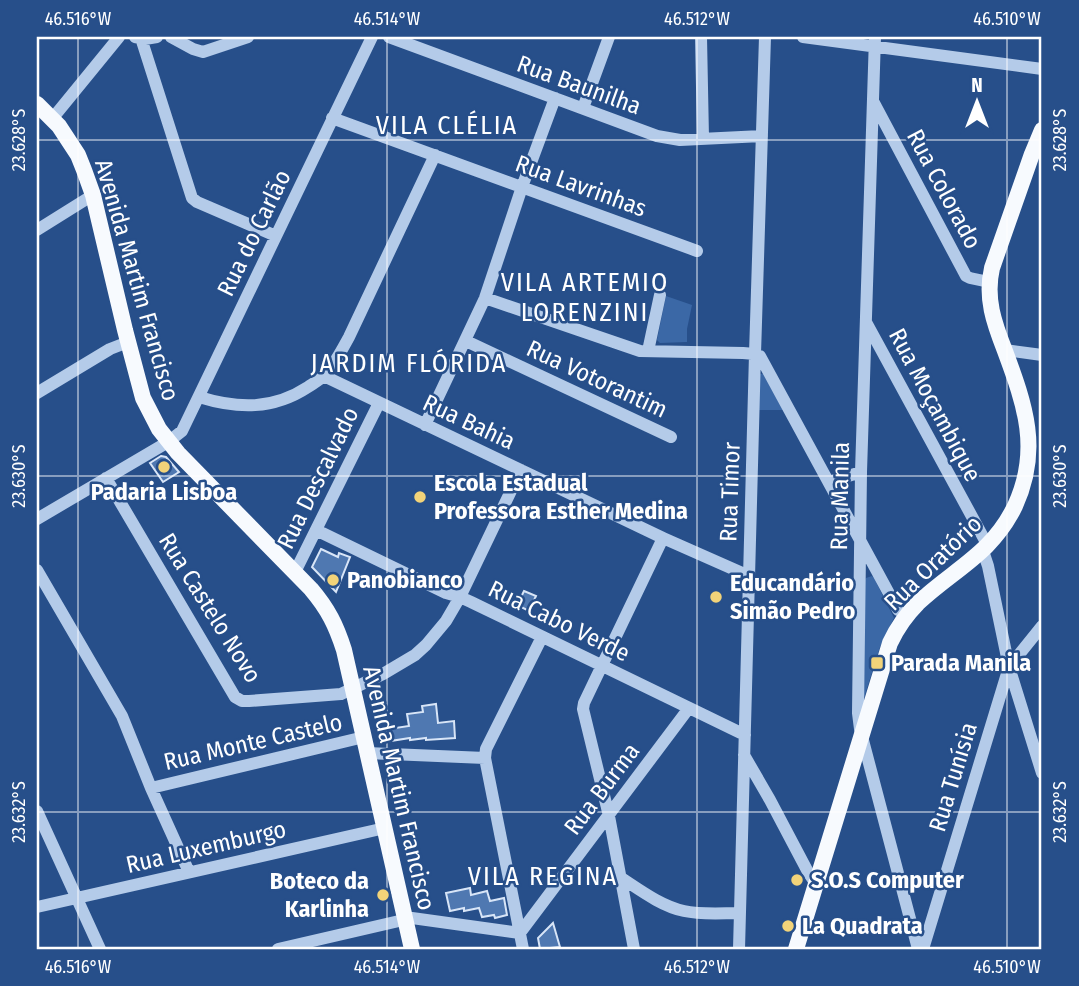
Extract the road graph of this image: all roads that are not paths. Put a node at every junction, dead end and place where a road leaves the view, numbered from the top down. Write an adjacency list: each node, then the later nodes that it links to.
1 (119, 37): 19 (street)
2 (157, 37): 11 (street)
3 (171, 37): 4 (street)
4 (248, 37)
5 (372, 37): 18 (street, Rua do Carlão)
6 (389, 37): 14 (street, Rua Baunilha)
7 (609, 37): 17 (street)
8 (701, 37): 22 (street)
9 (765, 37): 21 (street, Rua Timor)
10 (803, 37): 12 (street)
11 (138, 38): 27 (street)
12 (874, 42): 13 (street); 15 (street, Rua Manila)
13 (1042, 69)
14 (555, 98): 17 (street, Rua Baunilha); 24 (street)
15 (873, 101): 29 (street, Rua Colorado); 32 (street, Rua Manila)
16 (37, 104): 19 (main road, Avenida Martim Francisco)
17 (583, 108): 22 (street, Rua Baunilha)
18 (332, 118): 23 (street, Rua Lavrinhas); 27 (street, Rua do Carlão)
19 (52, 119): 25 (main road, Avenida Martim Francisco)
20 (1042, 131): 29 (main road, Rua Oratório)
21 (762, 136): 22 (street, Rua Baunilha); 37 (street, Rua Timor)
22 (703, 138)
23 (435, 155): 24 (street, Rua Lavrinhas); 41 (street)
24 (522, 187): 28 (street, Rua Lavrinhas); 31 (street)
25 (93, 195): 26 (street); 34 (main road, Avenida Martim Francisco)
26 (37, 230)
27 (276, 236): 43 (street, Rua do Carlão)
28 (697, 251)
29 (989, 282): 36 (main road, Rua Oratório)
30 (660, 295): 35 (street)
31 (485, 298): 33 (street); 35 (street)
32 (866, 320): 39 (street, Rua Moçambique); 40 (street, Rua Manila)
33 (466, 341): 45 (street); 46 (street, Rua Votorantim)
34 (128, 342): 42 (street); 47 (main road, Avenida Martim Francisco)
35 (648, 351): 37 (street)
36 (1005, 351): 38 (street); 56 (main road, Rua Oratório)
37 (755, 354): 51 (street); 59 (street, Rua Timor)
38 (1042, 355)
39 (888, 362): 40 (street); 56 (street, Rua Moçambique)
40 (865, 365): 49 (street, Rua Manila)
41 (324, 376): 43 (street); 44 (street, Rua Bahia)
42 (37, 393)
43 (199, 397): 47 (street, Rua do Carlão)
44 (379, 402): 45 (street, Rua Bahia); 53 (street, Rua Descalvado)
45 (425, 425): 48 (street, Rua Bahia)
46 (671, 437)
47 (168, 442): 50 (street); 58 (main road, Avenida Martim Francisco)
48 (520, 470): 54 (street, Rua Bahia); 60 (street)
49 (861, 472): 51 (street); 55 (street, Rua Manila)
50 (106, 478): 52 (street); 66 (street, Rua Castelo Novo)
51 (829, 482): 55 (street)
52 (37, 519)
53 (316, 530): 58 (street, Rua Descalvado); 60 (street, Rua Cabo Verde)
54 (663, 538): 59 (street, Rua Bahia); 64 (street)
55 (860, 539): 61 (street); 69 (street, Rua Manila)
56 (985, 549): 65 (street, Rua Moçambique); 69 (main road, Rua Oratório)
57 (37, 570): 74 (street, Rua Monte Castelo)
58 (295, 572): 66 (main road, Avenida Martim Francisco)
59 (749, 576): 68 (street, Rua Timor)
60 (460, 597): 63 (street, Rua Cabo Verde); 66 (street)
61 (898, 610)
62 (1042, 626): 65 (street, Rua Tunísia)
63 (542, 637): 64 (street, Rua Cabo Verde); 72 (street)
64 (602, 666): 67 (street, Rua Cabo Verde); 78 (street)
65 (1009, 667): 73 (street, Rua Moçambique); 96 (street, Rua Tunísia)
66 (353, 689): 70 (main road, Avenida Martim Francisco)
67 (689, 708): 68 (street, Rua Cabo Verde); 78 (street, Rua Burma)
68 (744, 735): 71 (street, Rua Timor)
69 (862, 736): 82 (main road, Rua Oratório); 95 (street, Rua Manila)
70 (366, 745): 72 (street, Rua Monte Castelo); 74 (street, Rua Monte Castelo); 79 (main road, Avenida Martim Francisco)
71 (744, 754): 75 (street); 76 (street, Rua Timor)
72 (485, 758): 87 (street)
73 (1042, 773)
74 (151, 788): 80 (street, Rua Monte Castelo)
75 (770, 800): 76 (street); 82 (street)
76 (743, 802): 85 (street, Rua Timor)
77 (37, 811): 83 (street)
78 (609, 816): 81 (street); 87 (street, Rua Burma)
79 (385, 828): 80 (street, Rua Luxemburgo); 86 (main road, Avenida Martim Francisco)
80 (189, 872): 83 (street, Rua Luxemburgo)
81 (620, 877): 85 (street); 92 (street)
82 (817, 884): 94 (main road, Rua Oratório)
83 (77, 898): 84 (street, Rua Luxemburgo); 88 (street)
84 (37, 907)
85 (740, 913): 93 (street, Rua Timor)
86 (405, 920): 87 (street); 89 (street); 90 (main road, Avenida Martim Francisco)
87 (520, 933): 91 (street)
88 (100, 949)
89 (278, 949)
90 (412, 949)
91 (523, 949)
92 (634, 949)
93 (739, 949)
94 (796, 949)
95 (918, 949)
96 (923, 949)

